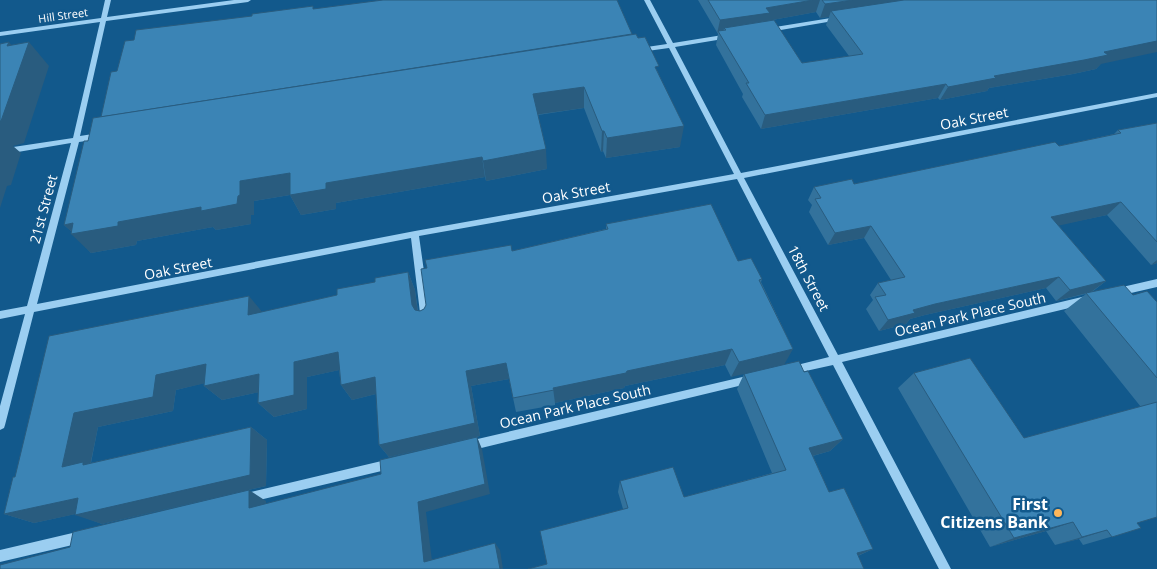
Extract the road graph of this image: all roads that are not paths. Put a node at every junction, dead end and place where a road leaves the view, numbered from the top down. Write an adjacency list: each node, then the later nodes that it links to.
1 (108, 0): 5 (street, 21st Street)
2 (248, 0): 5 (street, Hill Street)
3 (647, 0): 9 (street, 18th Street)
4 (843, 18): 6 (street)
5 (103, 19): 7 (street, Hill Street); 13 (street, 21st Street)
6 (756, 32)
7 (0, 34)
8 (737, 35): 9 (street)
9 (670, 45): 10 (street); 15 (street, 18th Street)
10 (630, 52)
11 (1157, 95): 15 (street, Oak Street)
12 (105, 135): 13 (street)
13 (76, 139): 14 (street); 18 (street, 21st Street)
14 (0, 152)
15 (739, 176): 16 (street, Oak Street); 21 (street, 18th Street)
16 (415, 234): 18 (street, Oak Street); 20 (street)
17 (1157, 283): 21 (street, Ocean Park Place South)
18 (30, 310): 19 (street, Oak Street); 24 (street, 21st Street)
19 (0, 315)
20 (426, 322)
21 (836, 360): 22 (street, Ocean Park Place South); 30 (street, 18th Street)
22 (778, 373)
23 (758, 378): 25 (street, Ocean Park Place South)
24 (0, 425)
25 (457, 448)
26 (398, 462): 27 (street)
27 (233, 501)
28 (88, 535): 29 (street)
29 (0, 556)
30 (945, 569)

